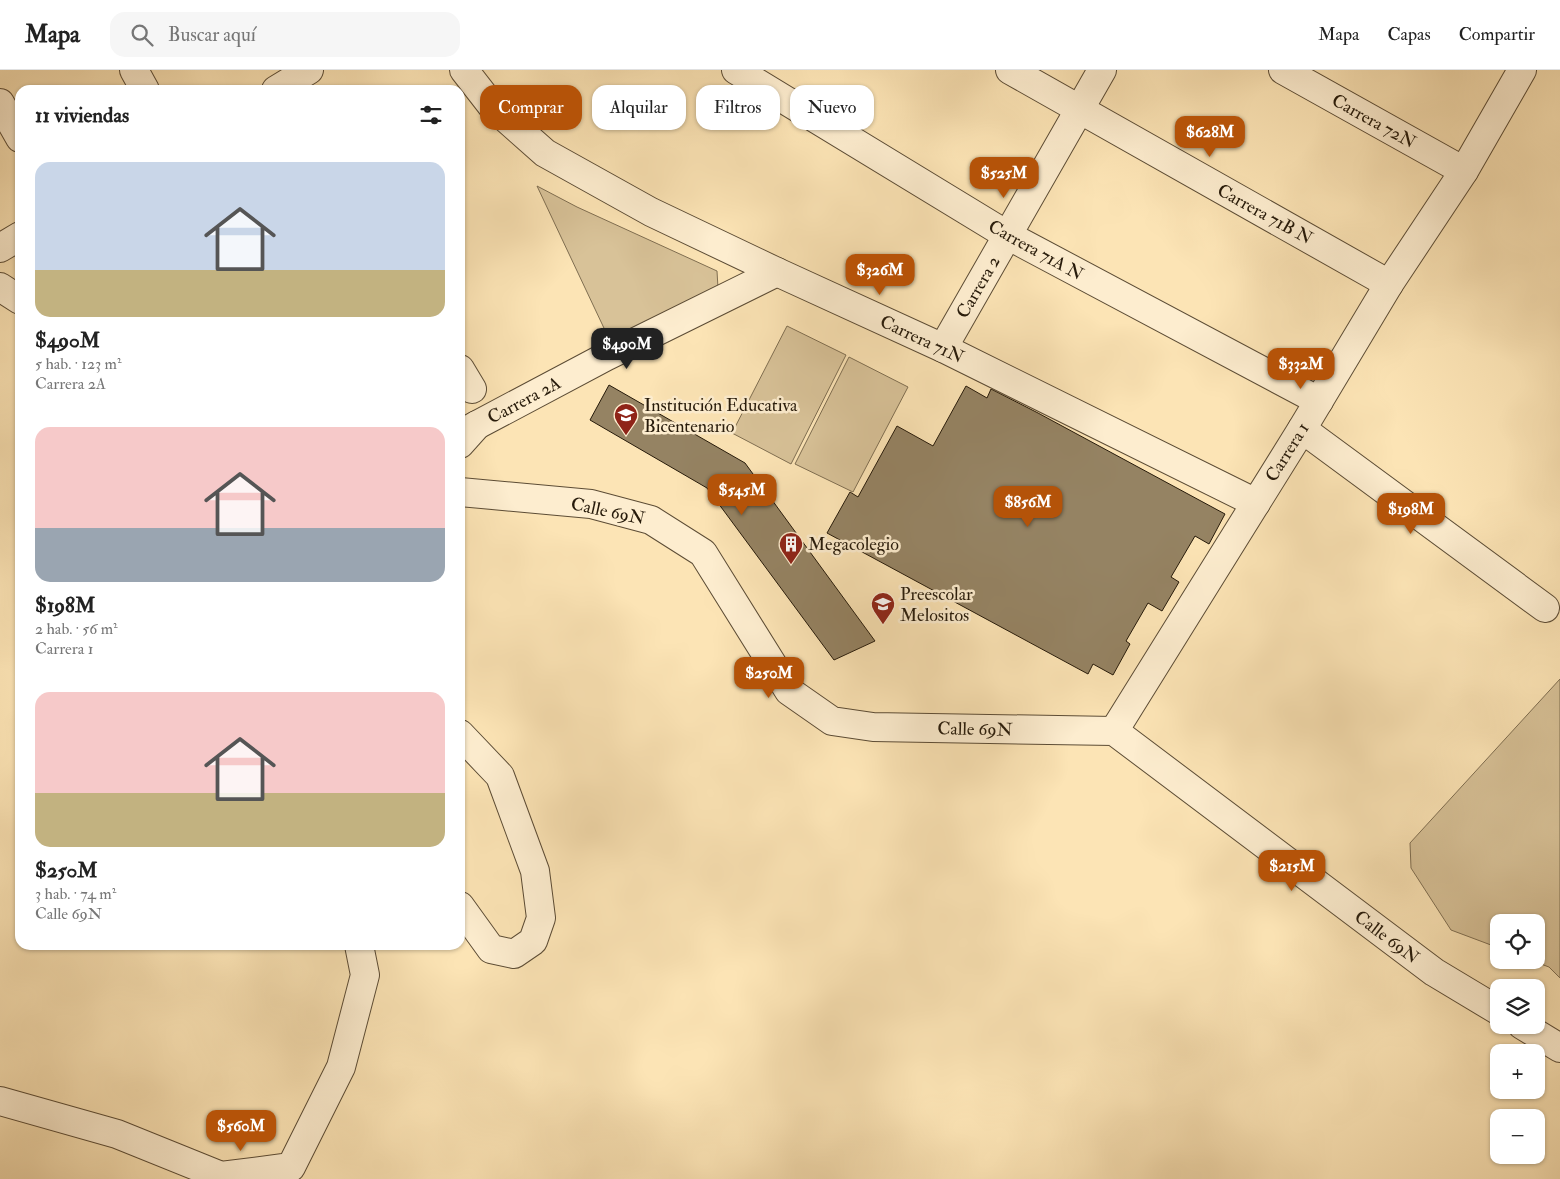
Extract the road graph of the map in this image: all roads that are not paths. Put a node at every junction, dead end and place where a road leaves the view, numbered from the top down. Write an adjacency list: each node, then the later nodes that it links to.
1 (134, 70): 8 (street)
2 (464, 70): 16 (street, Carrera 71N)
3 (736, 70): 13 (street, Carrera 71A N)
4 (1010, 70): 10 (street, Carrera 71B N)
5 (1102, 70): 10 (street, Carrera 2)
6 (1283, 70): 12 (street, Carrera 72N)
7 (1522, 70): 12 (street, Carrera 1)
8 (142, 85)
9 (0, 103): 11 (street)
10 (1079, 109): 13 (street, Carrera 2); 17 (street, Carrera 71B N)
11 (15, 129)
12 (1464, 171): 17 (street, Carrera 1)
13 (1008, 235): 20 (street, Carrera 2); 21 (street, Carrera 71A N)
14 (15, 239): 15 (street)
15 (0, 248)
16 (777, 272): 20 (street, Carrera 71N); 23 (street, Carrera 2A)
17 (1389, 284): 21 (street, Carrera 1)
18 (0, 287): 19 (street)
19 (15, 297)
20 (943, 348): 27 (street, Carrera 71N)
21 (1319, 401): 22 (street, Carrera 1)
22 (1302, 429): 27 (street, Carrera 1); 28 (street)
23 (466, 434)
24 (465, 479): 26 (street)
25 (465, 493): 26 (street, Calle 69N)
26 (495, 496): 29 (street, Calle 69N)
27 (1256, 503): 29 (street, Carrera 1)
28 (1545, 608)
29 (1114, 731): 33 (street, Calle 69N)
30 (465, 739): 31 (street)
31 (465, 913)
32 (360, 950): 36 (street)
33 (1490, 1006)
34 (1537, 1034): 35 (street)
35 (1560, 1048)
36 (0, 1101)

